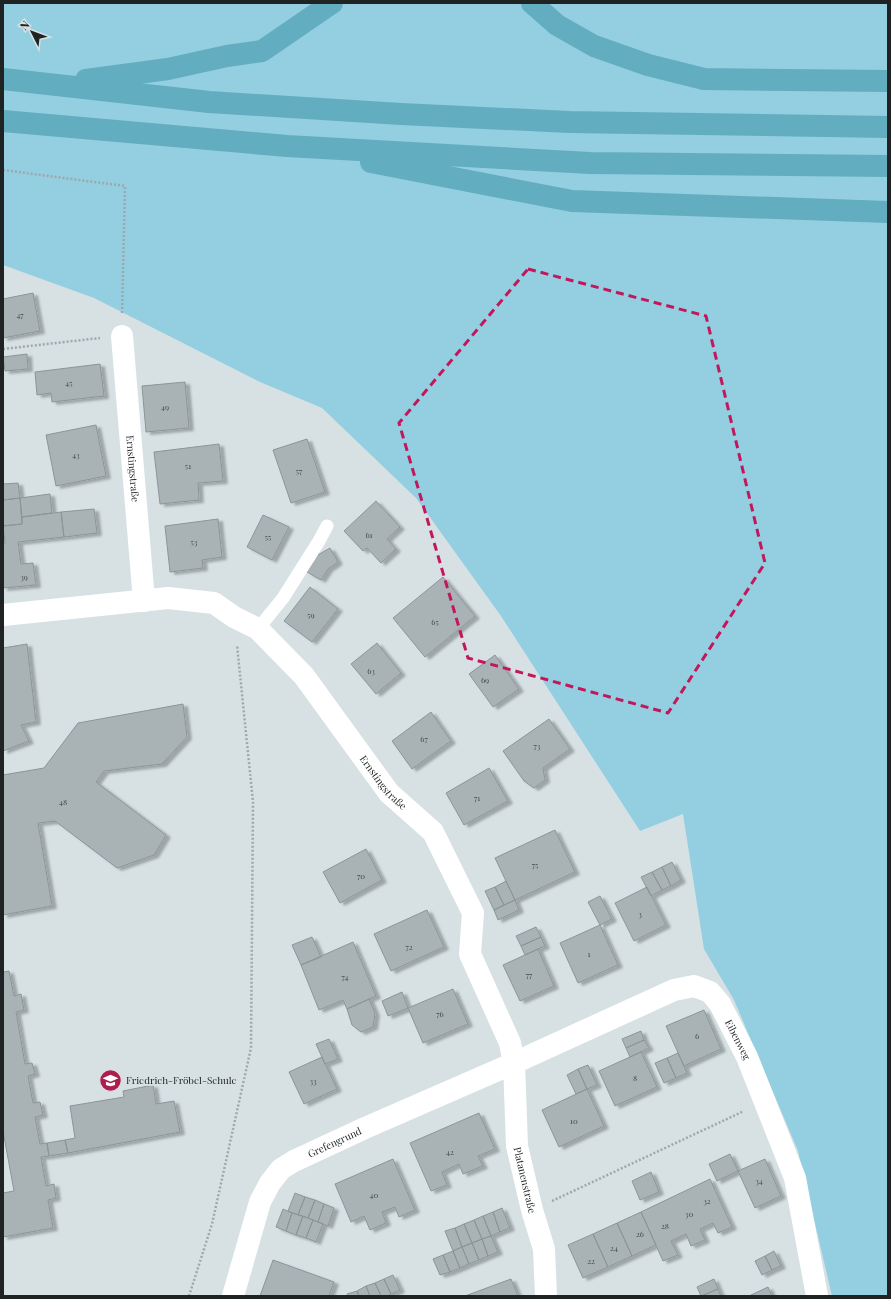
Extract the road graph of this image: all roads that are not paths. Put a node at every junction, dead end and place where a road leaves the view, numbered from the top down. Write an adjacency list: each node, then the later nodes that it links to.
1 (332, 3): 5 (highway)
2 (532, 3): 4 (highway)
3 (3, 79): 5 (highway)
4 (888, 81)
5 (51, 84): 7 (highway)
6 (3, 121): 8 (highway)
7 (888, 127)
8 (288, 146): 9 (highway); 10 (highway)
9 (888, 166)
10 (888, 212)
11 (122, 336): 13 (street, Ernstingstraße)
12 (327, 526): 15 (lane)
13 (144, 601): 14 (street, Ernstingstraße); 15 (street, Ernstingstraße)
14 (3, 615)
15 (258, 629): 16 (street, Ernstingstraße)
16 (514, 1063): 17 (street, Grefengrund); 18 (street, Platanenstraße); 19 (street, Eibenweg)
17 (233, 1296)
18 (546, 1296)
19 (817, 1296)

